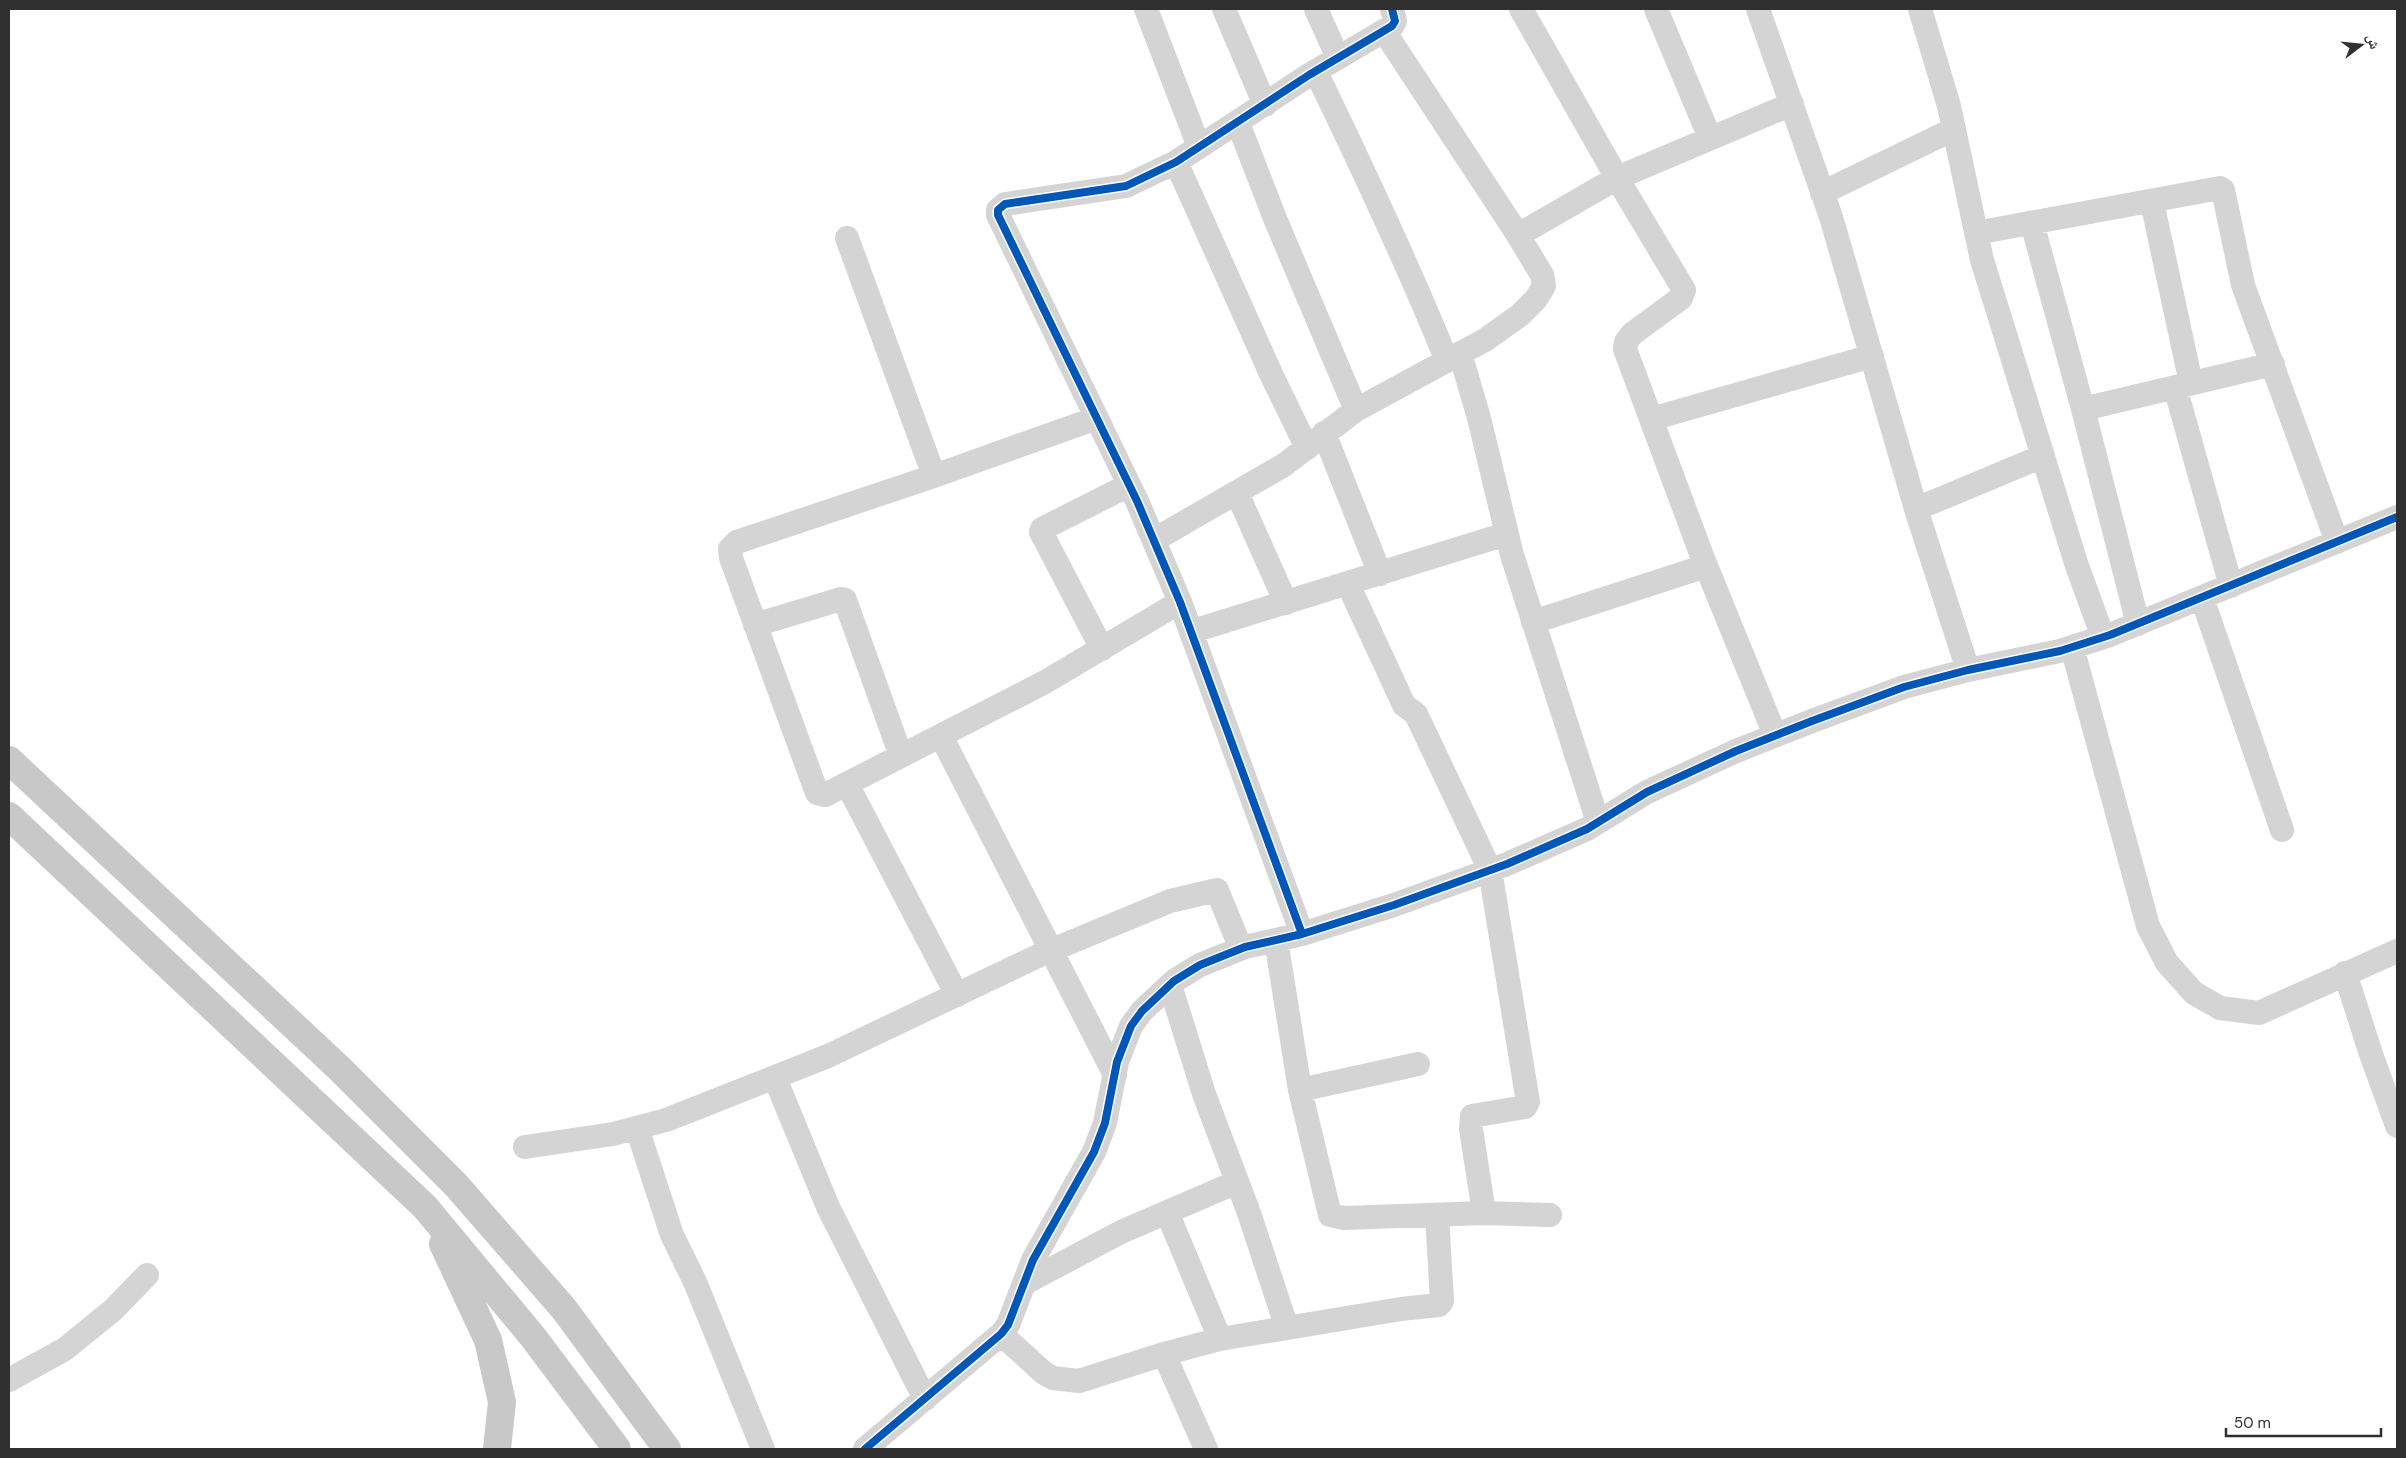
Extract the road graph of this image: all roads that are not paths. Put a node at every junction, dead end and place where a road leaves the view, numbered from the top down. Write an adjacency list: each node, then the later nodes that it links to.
1 (1146, 9): 16 (street)
2 (1224, 9): 12 (street)
3 (1316, 9): 9 (street)
4 (1521, 9): 18 (street)
5 (1656, 9): 15 (street)
6 (1758, 9): 11 (street)
7 (1920, 9): 14 (street)
8 (1388, 20): 9 (street); 23 (street)
9 (1338, 58): 10 (street)
10 (1316, 72): 12 (street); 26 (street)
11 (1792, 104): 15 (street); 19 (street)
12 (1265, 105): 13 (street)
13 (1238, 123): 16 (street); 30 (street)
14 (1954, 128): 19 (street); 22 (street)
15 (1710, 138): 18 (street)
16 (1199, 147): 17 (street)
17 (1176, 162): 31 (street); 33 (street)
18 (1617, 178): 23 (street); 32 (street)
19 (1822, 193): 25 (street)
20 (2152, 202): 21 (street); 27 (street); 28 (street)
21 (2032, 222): 22 (street); 29 (street)
22 (1976, 233): 34 (street)
23 (1518, 235): 26 (street)
24 (847, 238): 35 (street)
25 (1872, 356): 32 (street); 38 (street)
26 (1454, 357): 30 (street); 40 (street)
27 (2273, 364): 28 (street); 42 (street)
28 (2183, 385): 29 (street); 46 (street)
29 (2083, 409): 51 (street)
30 (1356, 410): 33 (street)
31 (1097, 418): 35 (street); 36 (street)
32 (1651, 419): 43 (street)
33 (1316, 441): 37 (street); 44 (street)
34 (2043, 456): 38 (street); 54 (street)
35 (934, 476): 52 (street)
36 (1129, 485): 41 (street); 56 (street)
37 (1237, 493): 41 (street); 49 (street)
38 (1916, 509): 57 (street)
39 (2396, 521): 42 (street)
40 (1506, 534): 44 (street); 50 (street)
41 (1154, 540): 48 (street)
42 (2337, 542): 46 (street)
43 (1706, 566): 50 (street); 59 (street)
44 (1380, 574): 45 (street)
45 (1348, 584): 49 (street); 66 (street)
46 (2231, 586): 47 (street)
47 (2202, 598): 51 (street); 65 (street)
48 (1180, 602): 53 (street); 56 (street)
49 (1286, 603): 53 (street)
50 (1532, 622): 64 (street)
51 (2138, 624): 54 (street)
52 (755, 625): 60 (street); 62 (street)
53 (1193, 631): 67 (street)
54 (2103, 637): 55 (street)
55 (2072, 647): 57 (street); 72 (street)
56 (1102, 649): 58 (street)
57 (1968, 670): 59 (street)
58 (941, 736): 60 (street); 70 (street)
59 (1775, 736): 64 (street)
60 (900, 756): 62 (street)
61 (9, 760): 98 (main road)
62 (847, 784): 74 (street)
63 (9, 816): 83 (main road)
64 (1598, 822): 66 (street)
65 (2282, 830)
66 (1490, 870): 67 (street); 85 (street)
67 (1302, 934): 68 (street)
68 (1276, 940): 69 (street); 78 (street)
69 (1241, 948): 70 (street); 73 (street)
70 (1052, 950): 74 (street); 76 (street)
71 (2397, 951): 72 (street)
72 (2345, 973): 79 (street)
73 (1170, 985): 76 (street); 82 (street)
74 (957, 995): 77 (street)
75 (1418, 1064): 78 (street)
76 (1115, 1075): 89 (street)
77 (775, 1078): 80 (street); 95 (street)
78 (1300, 1090): 86 (street)
79 (2397, 1126)
80 (637, 1128): 81 (street); 99 (street)
81 (524, 1147)
82 (1237, 1182): 84 (street); 90 (street)
83 (425, 1206): 96 (main road); 97 (main road)
84 (1166, 1212): 89 (street); 92 (street)
85 (1484, 1213): 86 (street); 87 (street)
86 (1436, 1215): 90 (street)
87 (1550, 1215)
88 (147, 1275): 94 (street)
89 (1025, 1282): 91 (street)
90 (1287, 1328): 92 (street)
91 (1002, 1334): 93 (street); 95 (street)
92 (1220, 1339): 93 (street)
93 (1164, 1354): 101 (street)
94 (9, 1380)
95 (925, 1399): 100 (street)
96 (497, 1449)
97 (617, 1449)
98 (667, 1449)
99 (763, 1449)
100 (865, 1449)
101 (1206, 1449)

